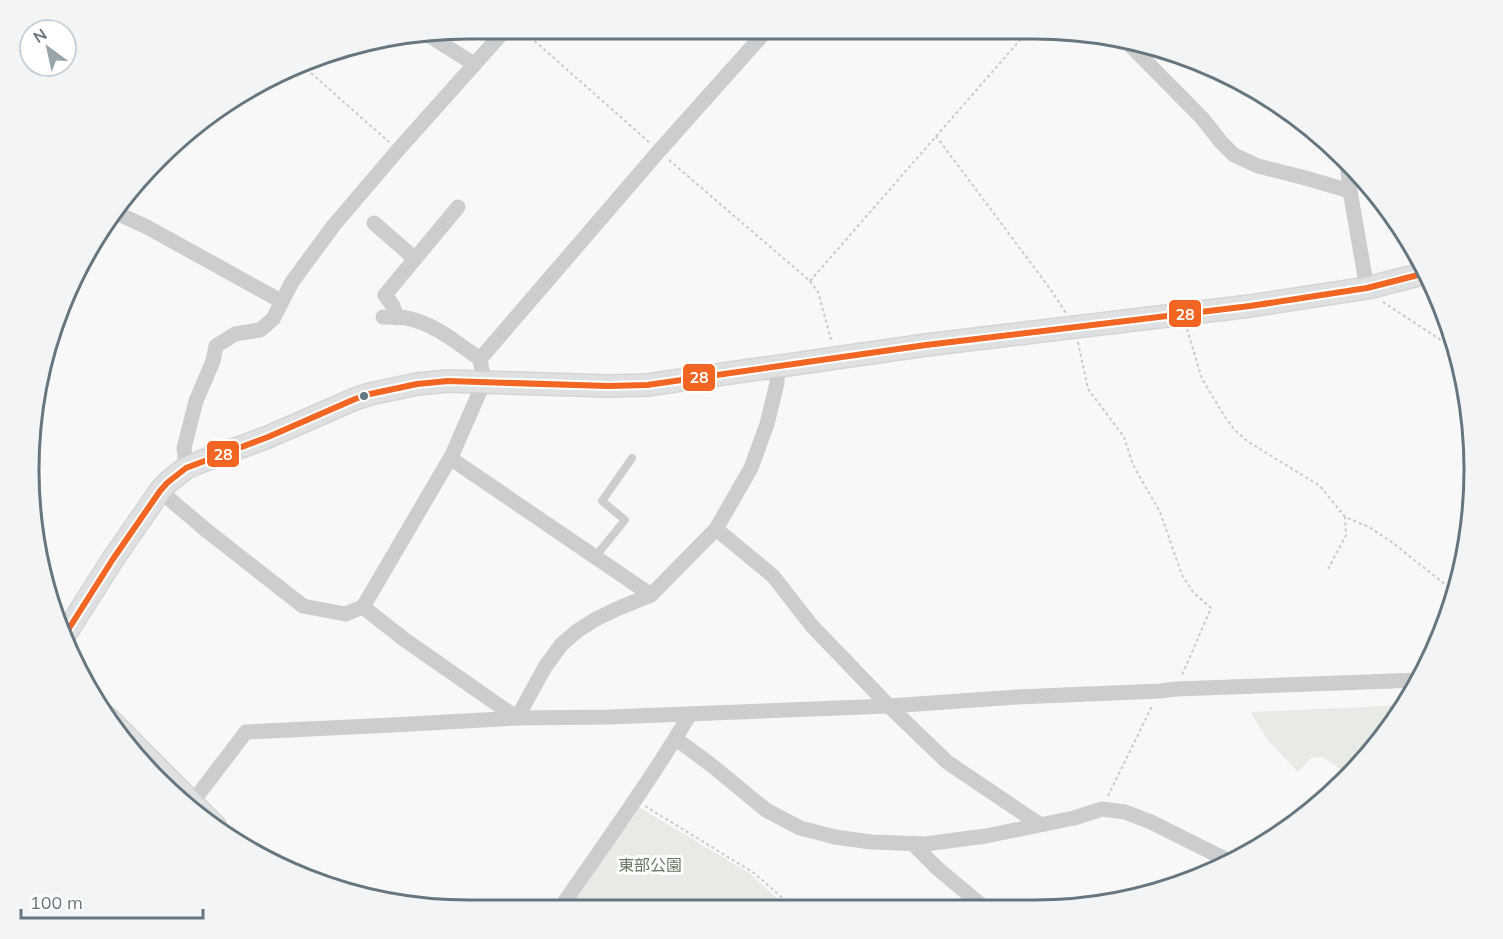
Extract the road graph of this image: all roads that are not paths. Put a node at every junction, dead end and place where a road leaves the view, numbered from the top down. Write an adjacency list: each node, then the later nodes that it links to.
1 (497, 39): 5 (street)
2 (759, 39): 15 (street)
3 (437, 40): 5 (street)
4 (1137, 52): 7 (street)
5 (474, 64): 14 (street)
6 (1349, 177): 7 (street)
7 (1350, 191): 13 (street)
8 (458, 207): 11 (street)
9 (122, 216): 14 (street)
10 (374, 223): 11 (street)
11 (414, 258): 15 (street)
12 (1418, 275): 13 (main road)
13 (1367, 288): 16 (main road)
14 (281, 301): 20 (street)
15 (480, 359): 17 (street)
16 (777, 367): 17 (main road); 22 (street)
17 (484, 382): 18 (street); 20 (main road)
18 (450, 458): 23 (street); 25 (street)
19 (632, 458): 23 (lane)
20 (186, 468): 21 (main road)
21 (160, 491): 25 (street); 26 (main road)
22 (716, 529): 24 (street); 28 (street)
23 (594, 557): 24 (street)
24 (651, 595): 30 (street)
25 (363, 607): 30 (street)
26 (69, 627)
27 (1409, 680): 28 (street)
28 (889, 706): 29 (street); 33 (street)
29 (690, 714): 30 (street); 31 (street)
30 (517, 718): 32 (street)
31 (676, 739): 34 (street); 36 (street)
32 (195, 800)
33 (1039, 824): 34 (street); 35 (street)
34 (913, 843): 37 (street)
35 (1221, 857)
36 (566, 900)
37 (975, 900)

